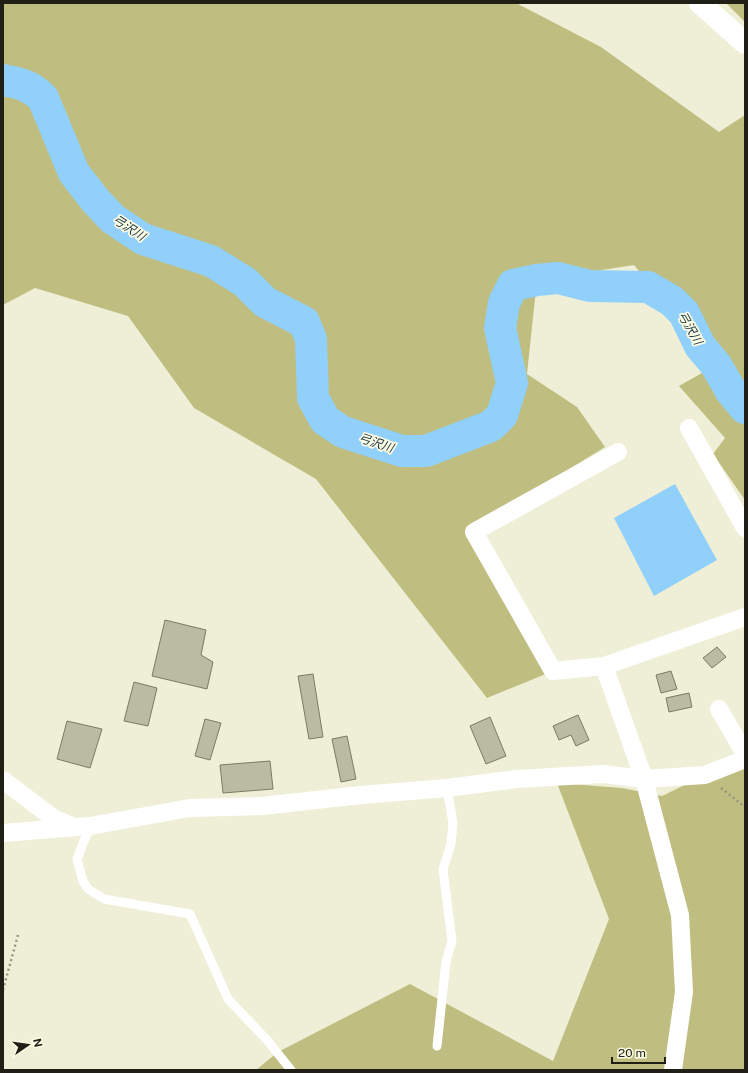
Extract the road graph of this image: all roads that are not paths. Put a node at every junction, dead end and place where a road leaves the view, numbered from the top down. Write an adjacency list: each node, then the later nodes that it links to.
1 (700, 3): 2 (street)
2 (745, 43)
3 (689, 428): 5 (street)
4 (618, 452): 7 (street)
5 (745, 528)
6 (745, 617): 7 (street)
7 (604, 666): 11 (street)
8 (719, 709): 9 (street)
9 (745, 754)
10 (745, 759): 11 (street)
11 (644, 779): 13 (street); 18 (street)
12 (3, 780): 14 (street)
13 (447, 788): 14 (street); 16 (lane)
14 (82, 827): 15 (street); 17 (lane)
15 (3, 833)
16 (437, 1046)
17 (291, 1070)
18 (673, 1070)

